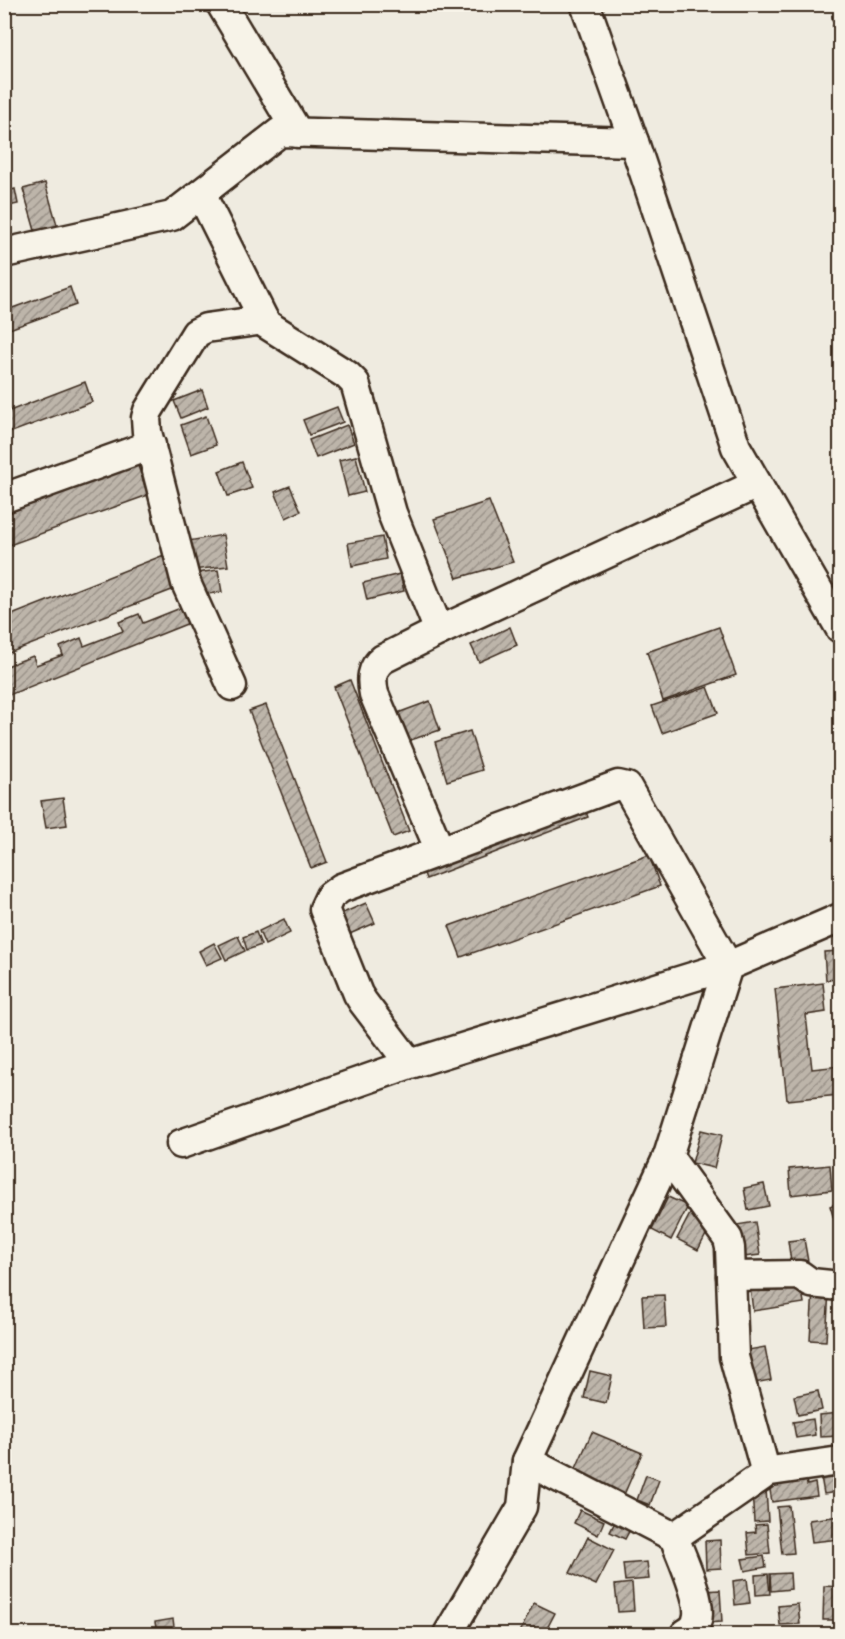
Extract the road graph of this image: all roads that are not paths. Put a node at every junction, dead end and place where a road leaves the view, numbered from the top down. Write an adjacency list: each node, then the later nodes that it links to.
1 (221, 4): 3 (street)
2 (585, 4): 4 (street)
3 (298, 133): 4 (street); 5 (street)
4 (634, 142): 9 (street)
5 (201, 194): 6 (street); 7 (street)
6 (4, 253)
7 (264, 320): 8 (street); 12 (street)
8 (151, 445): 10 (street); 13 (street)
9 (757, 484): 11 (street); 12 (street)
10 (4, 498)
11 (840, 628)
12 (439, 631): 14 (street)
13 (232, 686)
14 (440, 851): 16 (street); 17 (street)
15 (840, 918): 16 (street)
16 (728, 966): 17 (street); 19 (street)
17 (410, 1064): 18 (street)
18 (181, 1144)
19 (668, 1156): 20 (street); 22 (street)
20 (731, 1276): 21 (street); 24 (street)
21 (840, 1286)
22 (527, 1461): 25 (street); 26 (street)
23 (840, 1461): 24 (street)
24 (764, 1472): 25 (street)
25 (674, 1537): 27 (street)
26 (448, 1635)
27 (685, 1635)

